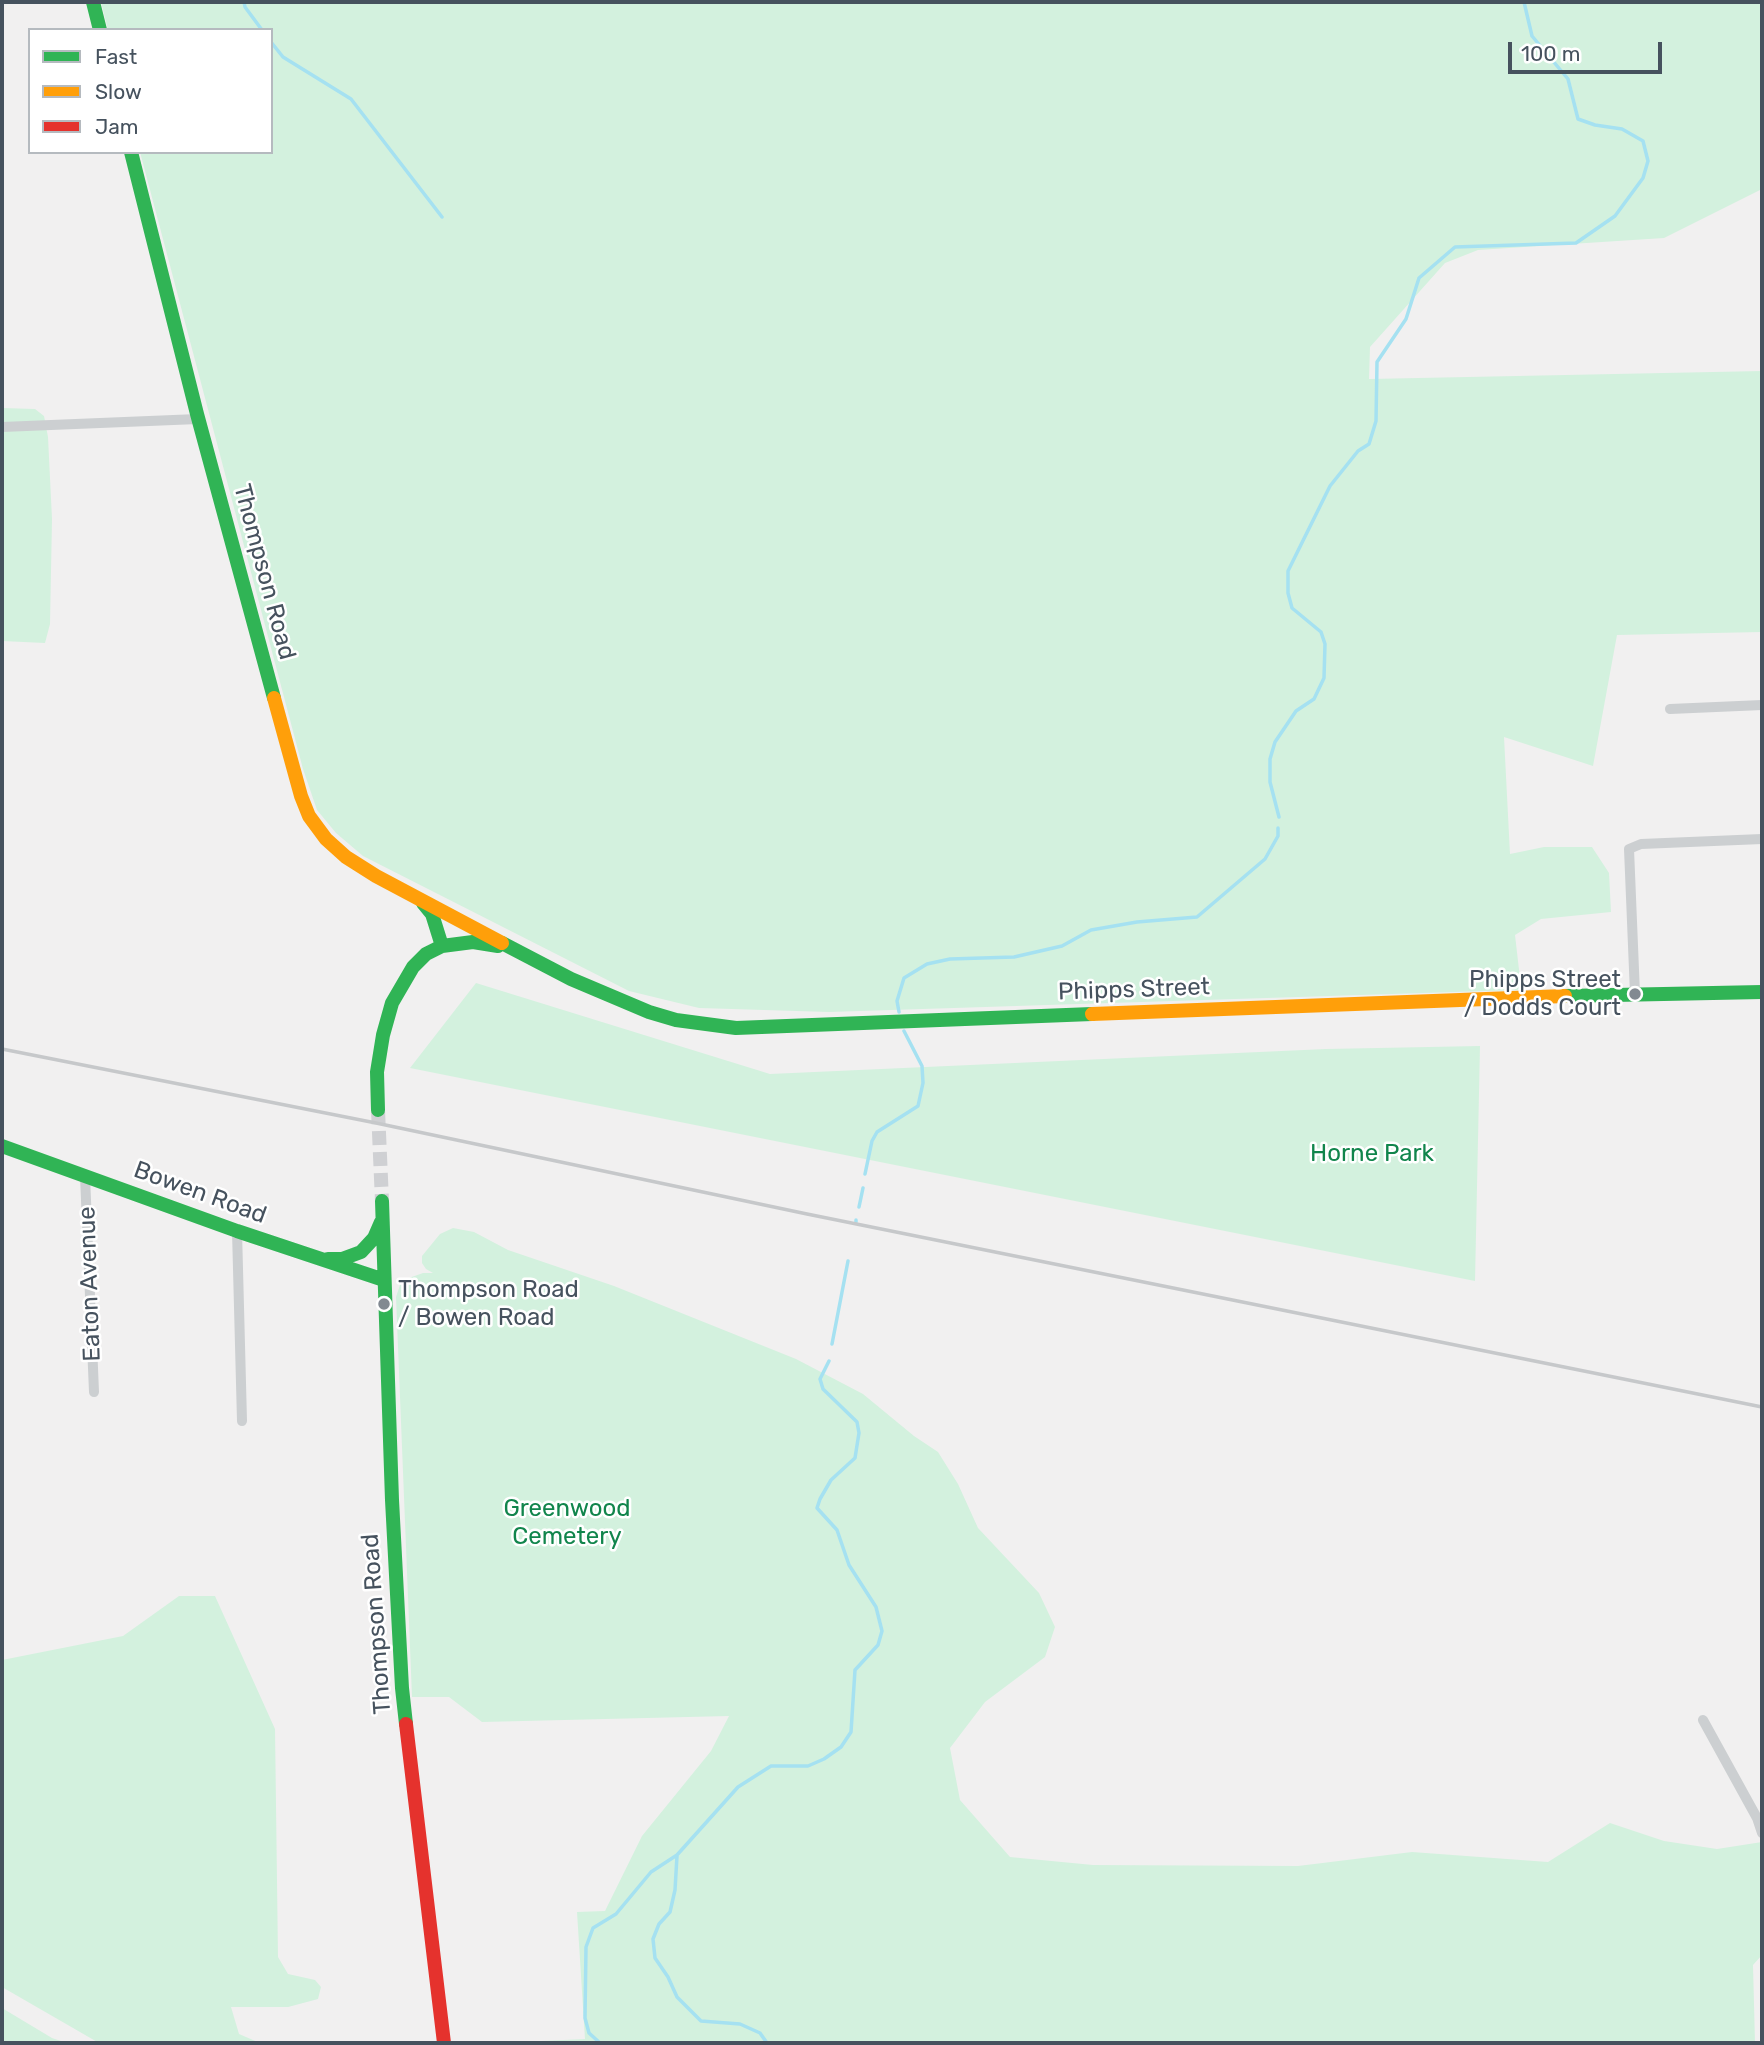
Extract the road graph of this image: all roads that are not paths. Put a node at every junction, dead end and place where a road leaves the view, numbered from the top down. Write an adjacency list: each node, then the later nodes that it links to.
1 (93, 2): 2 (main road)
2 (100, 28)
3 (132, 154): 4 (main road, Thompson Road)
4 (198, 419): 5 (street); 9 (main road, Thompson Road)
5 (2, 427)
6 (1762, 705): 7 (street)
7 (1670, 709)
8 (1762, 839): 13 (street)
9 (418, 898): 10 (main road, Thompson Road); 11 (main road)
10 (442, 946): 11 (main road); 14 (main road)
11 (523, 953): 13 (main road, Phipps Street)
12 (1762, 992): 13 (main road, Phipps Street)
13 (1635, 994)
14 (378, 1110)
15 (2, 1146): 16 (main road, Bowen Road)
16 (85, 1176): 17 (main road, Bowen Road); 20 (street, Eaton Avenue)
17 (237, 1231): 18 (main road, Bowen Road); 21 (street)
18 (306, 1255): 19 (main road, Bowen Road); 19 (main road, Thompson Road)
19 (384, 1280): 24 (main road, Thompson Road)
20 (94, 1392)
21 (242, 1421)
22 (1703, 1720): 23 (street)
23 (1762, 1832)
24 (444, 2043)

